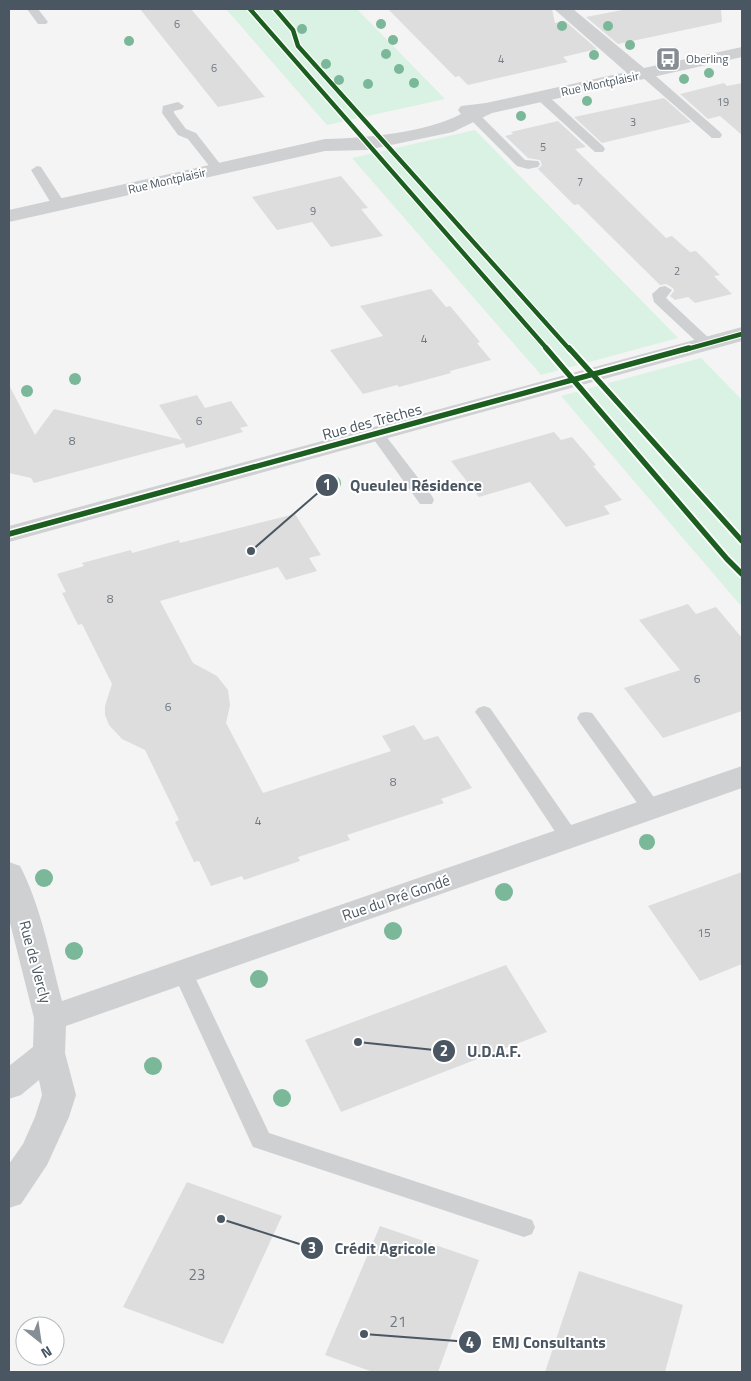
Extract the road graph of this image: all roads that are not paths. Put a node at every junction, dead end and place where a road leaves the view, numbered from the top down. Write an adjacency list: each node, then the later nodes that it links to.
1 (32, 9): 3 (lane)
2 (563, 9): 5 (street)
3 (42, 22)
4 (742, 53): 5 (street, Rue Montplaisir)
5 (643, 75): 6 (street, Rue Montplaisir); 11 (lane)
6 (542, 97): 9 (street, Rue Montplaisir); 13 (lane)
7 (178, 106): 15 (lane)
8 (436, 111): 9 (street, Rue Montplaisir)
9 (476, 112): 12 (street, Rue Montplaisir); 14 (lane)
10 (416, 115): 12 (street, Rue Montplaisir)
11 (716, 135)
12 (325, 145): 15 (street, Rue Montplaisir)
13 (598, 149)
14 (534, 164)
15 (218, 169): 17 (street, Rue Montplaisir)
16 (37, 170): 17 (lane)
17 (60, 204): 18 (street, Rue Montplaisir)
18 (9, 216)
19 (665, 290): 21 (lane)
20 (742, 334): 21 (street, Rue des Trèches)
21 (708, 344): 22 (street, Rue des Trèches)
22 (377, 434): 23 (lane); 24 (street, Rue des Trèches)
23 (426, 500)
24 (9, 534)
25 (484, 712): 29 (lane)
26 (586, 718): 28 (lane)
27 (742, 777): 28 (street, Rue du Pré Gondé)
28 (652, 809): 29 (street, Rue du Pré Gondé)
29 (569, 838): 31 (street, Rue du Pré Gondé)
30 (9, 874): 32 (street, Rue de Vercly)
31 (183, 973): 32 (street, Rue du Pré Gondé); 36 (lane)
32 (50, 1018): 33 (street, Rue de Vercly)
33 (49, 1053): 34 (street); 35 (street, Rue de Vercly)
34 (9, 1085)
35 (9, 1193)
36 (524, 1226)

